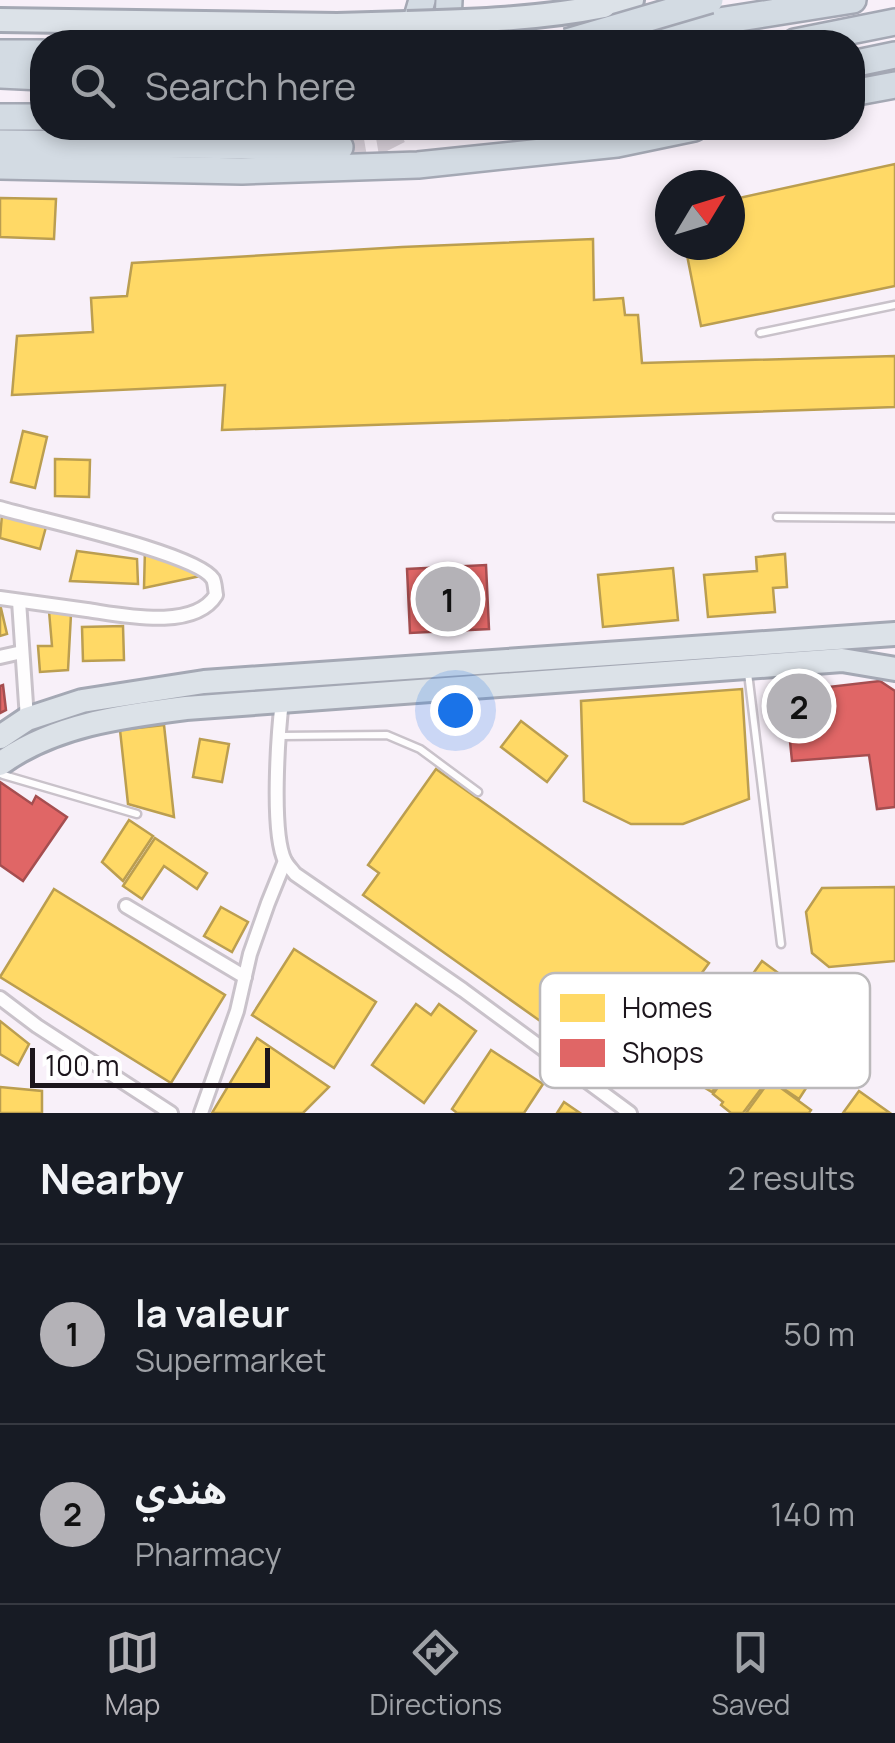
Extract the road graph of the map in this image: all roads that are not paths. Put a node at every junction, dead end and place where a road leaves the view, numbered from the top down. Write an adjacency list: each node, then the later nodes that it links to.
1 (422, 0): 9 (highway)
2 (450, 0): 10 (highway)
3 (578, 0): 11 (highway)
4 (632, 0): 7 (highway, bridge)
5 (710, 0): 12 (highway, bridge)
6 (852, 0): 13 (highway)
7 (0, 20)
8 (895, 22): 14 (highway)
9 (413, 30)
10 (448, 30)
11 (592, 30)
12 (608, 30)
13 (657, 30)
14 (855, 30)
15 (0, 53): 16 (highway)
16 (30, 53)
17 (895, 58): 18 (highway)
18 (865, 62)
19 (0, 75): 20 (highway)
20 (30, 76)
21 (895, 85): 22 (highway)
22 (865, 91)
23 (0, 116): 24 (highway)
24 (30, 117)
25 (636, 140): 28 (highway)
26 (0, 143): 27 (highway)
27 (340, 147)
28 (0, 166)
29 (895, 305): 30 (lane)
30 (760, 332)
31 (0, 508): 35 (street)
32 (778, 517): 33 (lane)
33 (895, 518)
34 (0, 598): 35 (street)
35 (19, 601): 39 (street)
36 (895, 634): 37 (highway)
37 (825, 639): 38 (highway); 44 (highway)
38 (895, 642)
39 (22, 652): 40 (street); 44 (street)
40 (0, 657)
41 (747, 666): 42 (highway); 43 (highway); 53 (lane)
42 (895, 669)
43 (282, 701): 46 (street); 47 (highway)
44 (27, 719): 45 (highway)
45 (0, 736)
46 (278, 736): 49 (lane); 51 (street)
47 (0, 764)
48 (0, 774): 50 (lane)
49 (478, 792)
50 (137, 814)
51 (285, 861): 54 (street); 56 (street)
52 (126, 906): 54 (street)
53 (782, 944)
54 (245, 977): 59 (street)
55 (0, 998): 58 (street)
56 (540, 1047)
57 (596, 1088): 60 (street)
58 (171, 1113)
59 (201, 1113)
60 (630, 1113)

